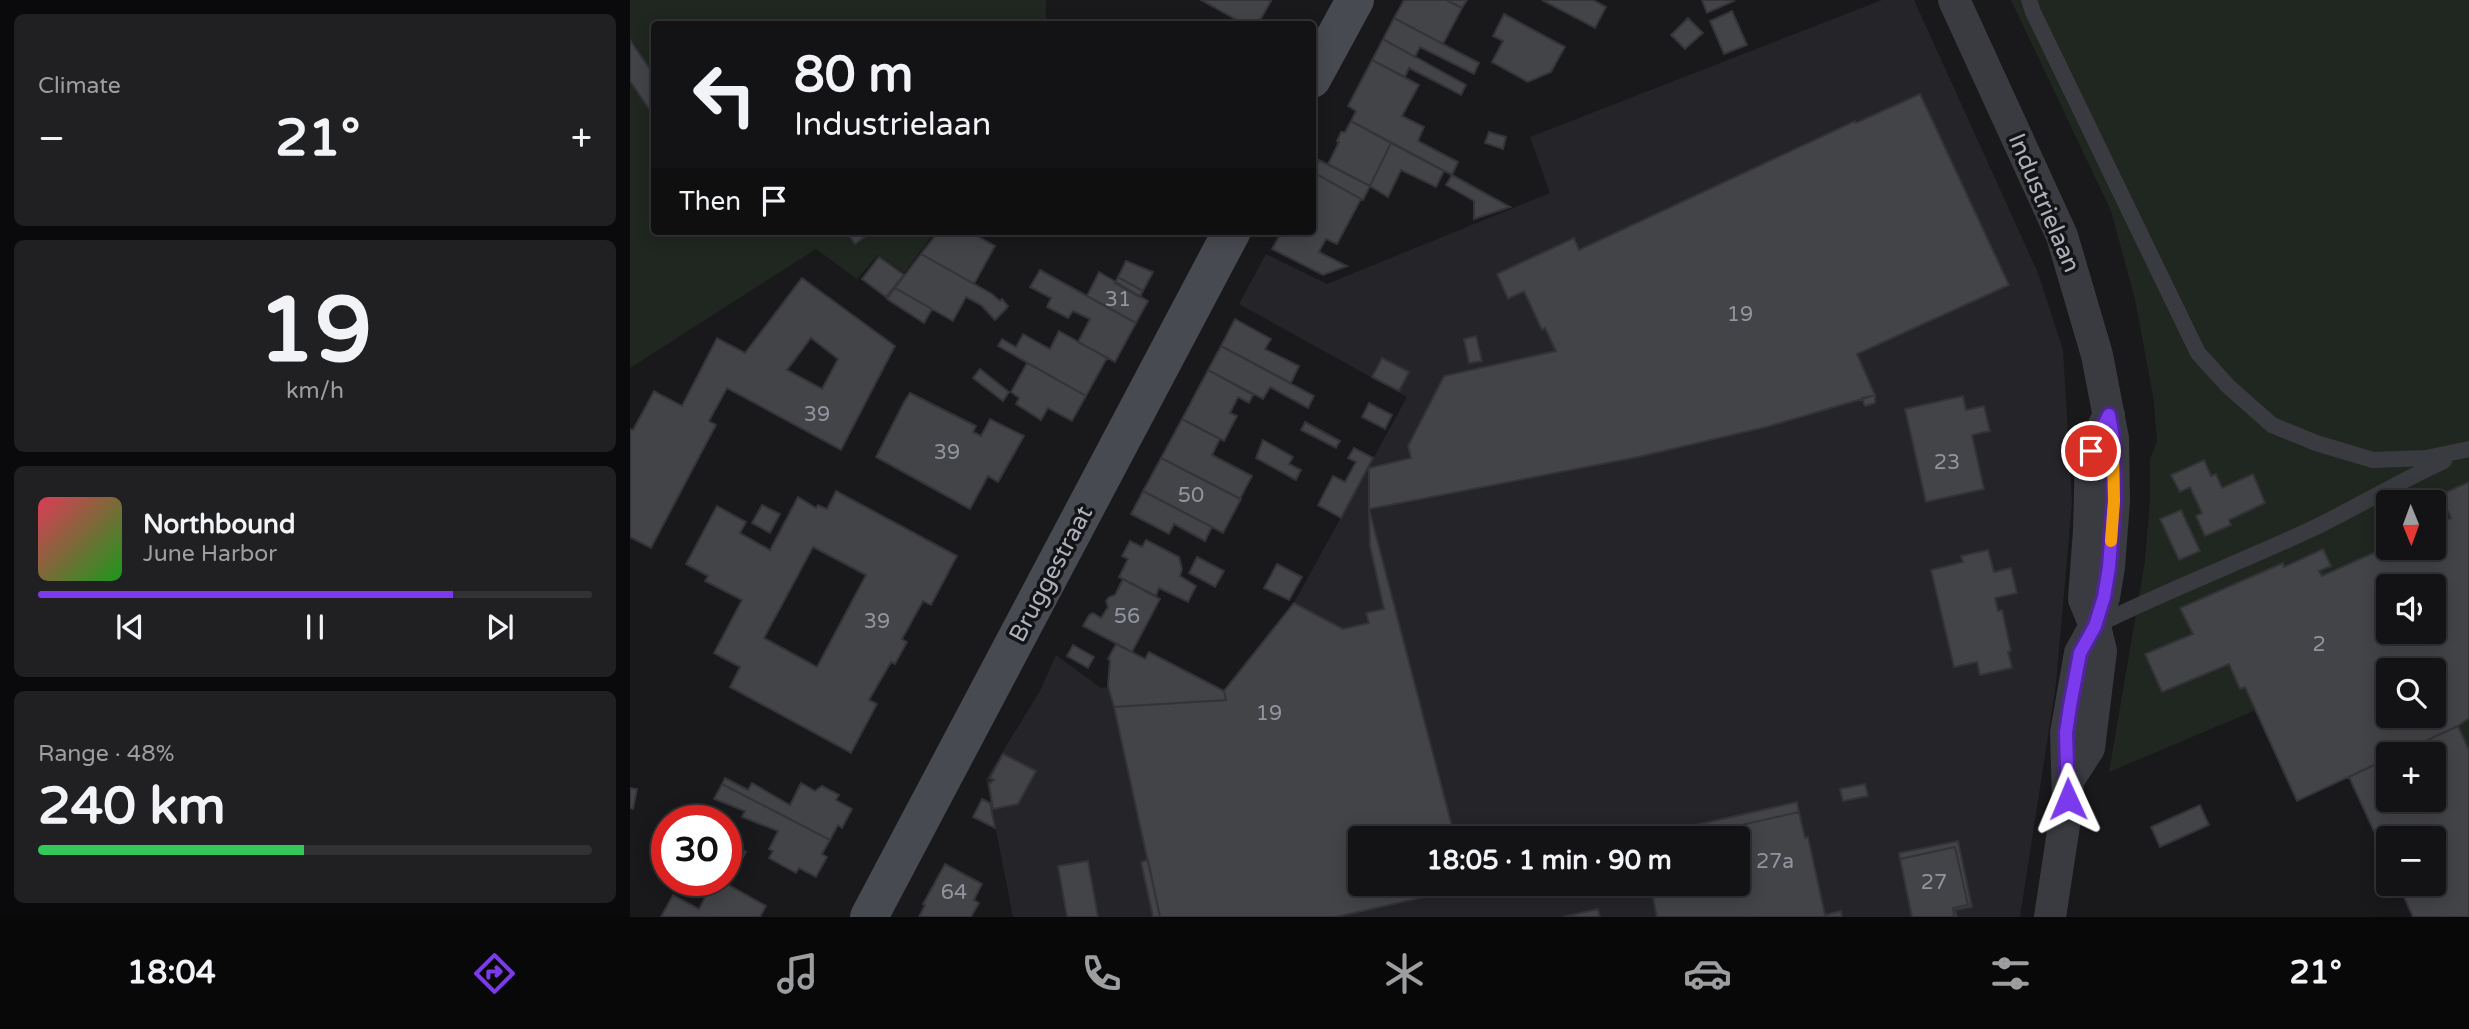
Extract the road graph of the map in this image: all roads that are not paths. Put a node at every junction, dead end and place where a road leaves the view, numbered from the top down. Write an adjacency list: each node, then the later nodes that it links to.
1 (1354, 0): 4 (street)
2 (1954, 0): 7 (street, Industrielaan)
3 (2029, 0): 6 (lane)
4 (1316, 71)
5 (1230, 235): 8 (street, Bruggestraat)
6 (2469, 449): 7 (lane)
7 (2095, 626): 9 (street, Industrielaan)
8 (869, 917)
9 (2050, 917)

